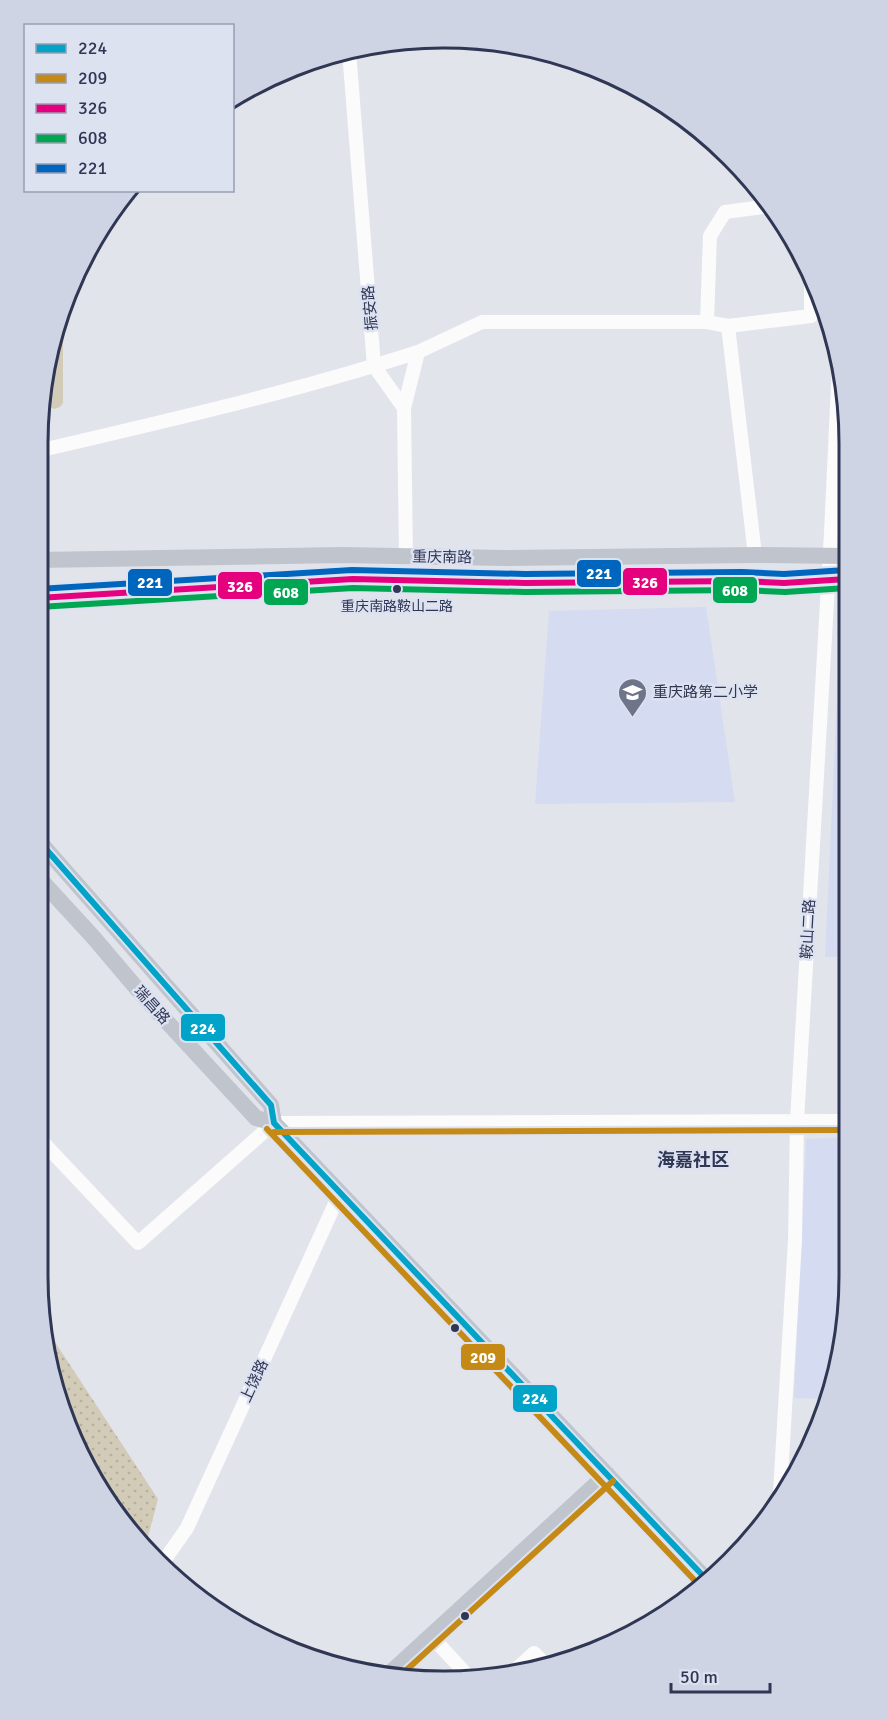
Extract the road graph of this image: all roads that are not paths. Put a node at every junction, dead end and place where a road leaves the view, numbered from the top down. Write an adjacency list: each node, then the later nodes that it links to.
1 (350, 59): 7 (street, 振安路)
2 (760, 207): 4 (street)
3 (811, 297): 5 (street)
4 (707, 322): 5 (street); 6 (street)
5 (728, 326): 11 (street)
6 (418, 352): 7 (street); 8 (street)
7 (374, 366): 8 (street); 10 (street)
8 (404, 408): 12 (street)
9 (839, 434): 13 (street, 鞍山二路)
10 (48, 449)
11 (755, 555): 12 (main road, 重庆南路); 13 (main road, 重庆南路)
12 (406, 556): 14 (main road, 重庆南路)
13 (838, 556): 16 (street, 鞍山二路)
14 (48, 559)
15 (839, 579): 16 (main road, 重庆南路)
16 (828, 580): 17 (main road, 重庆南路); 20 (street, 鞍山二路)
17 (48, 597)
18 (48, 851): 22 (main road, 瑞昌路)
19 (48, 888): 22 (main road, 瑞昌路)
20 (797, 1121): 21 (street); 22 (street); 26 (street, 鞍山二路)
21 (839, 1121)
22 (274, 1123): 23 (street); 24 (main road, 瑞昌路)
23 (48, 1148)
24 (340, 1193): 25 (main road, 瑞昌路); 27 (street, 上饶路)
25 (607, 1474): 28 (main road, 瑞昌路); 29 (main road)
26 (781, 1481)
27 (166, 1557)
28 (702, 1575)
29 (431, 1635): 32 (main road); 33 (street)
30 (540, 1659): 31 (street)
31 (524, 1662)
32 (395, 1668)
33 (463, 1670)

